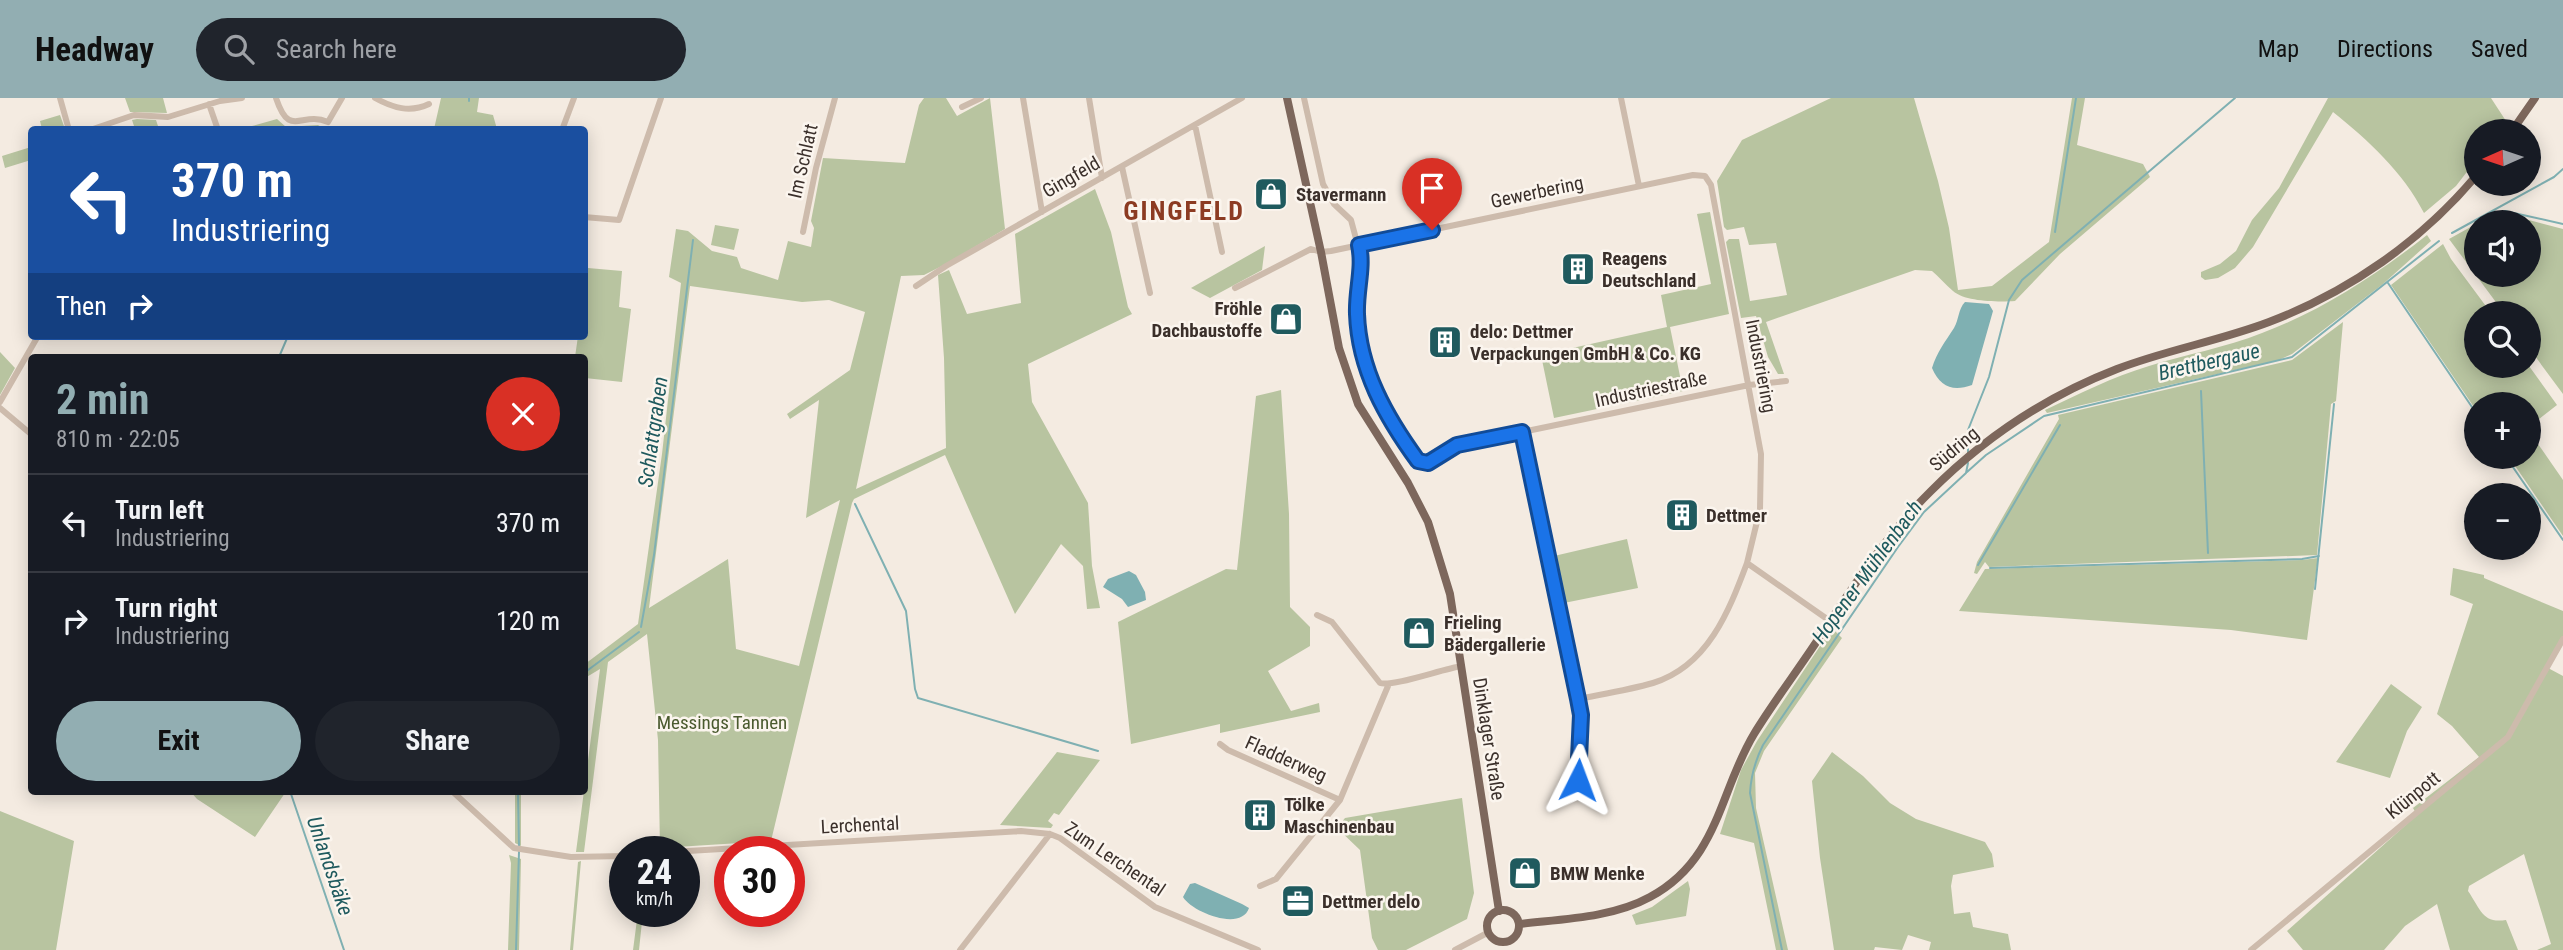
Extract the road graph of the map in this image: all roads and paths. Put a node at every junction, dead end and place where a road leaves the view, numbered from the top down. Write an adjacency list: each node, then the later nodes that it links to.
1 (60, 98): 22 (street)
2 (242, 98): 17 (street)
3 (275, 98): 25 (street)
4 (342, 98): 25 (street)
5 (375, 98): 18 (street)
6 (661, 98): 33 (street)
7 (835, 98): 34 (street, Im Schlatt)
8 (981, 98): 19 (street)
9 (1023, 98): 32 (street)
10 (1089, 98): 29 (street)
11 (1242, 98): 21 (street, Gingfeld)
12 (1287, 98): 37 (main road, Dinklager Straße)
13 (1304, 98): 35 (street)
14 (1621, 98): 30 (street)
15 (2535, 98): 20 (main road)
16 (571, 99): 26 (street)
17 (209, 104): 23 (street); 24 (street)
18 (429, 104)
19 (962, 107)
20 (2520, 119)
21 (1195, 125): 27 (street, Gingfeld); 36 (street)
22 (68, 126)
23 (102, 126)
24 (217, 126)
25 (329, 126)
26 (563, 126)
27 (1122, 167): 29 (street, Gingfeld); 40 (street)
28 (1705, 176): 30 (street, Gewerbering); 43 (street, Industriering)
29 (1102, 178): 32 (street, Gingfeld)
30 (1639, 186): 35 (street, Gewerbering)
31 (2464, 189): 50 (main road, Südring)
32 (1042, 212): 38 (street, Gingfeld)
33 (588, 218)
34 (803, 232)
35 (1359, 245): 37 (street, Gewerbering); 47 (street)
36 (1222, 252)
37 (1321, 252): 39 (street, Gewerbering); 52 (main road, Dinklager Straße)
38 (916, 286)
39 (1236, 288)
40 (1150, 293)
41 (36, 340): 44 (street)
42 (1786, 381): 43 (street, Industriestraße)
43 (1749, 385): 47 (street, Industriestraße); 48 (street, Industriering)
44 (0, 402)
45 (0, 408): 46 (street)
46 (28, 432)
47 (1522, 432): 54 (street)
48 (1747, 563): 50 (street); 54 (street, Industriering)
49 (1317, 615): 53 (street)
50 (1830, 621): 64 (main road, Südring)
51 (2563, 639): 70 (street, Klünpott)
52 (1462, 666): 53 (street); 63 (main road, Dinklager Straße)
53 (1388, 686): 57 (street, Fladderweg)
54 (1578, 699): 58 (street)
55 (1220, 744): 57 (street, Fladderweg)
56 (456, 795): 61 (street)
57 (1340, 800): 62 (street, Fladderweg)
58 (1569, 800)
59 (1050, 834): 60 (street, Lerchental); 67 (street, Zum Lerchental); 68 (street, Zum Lerchental)
60 (700, 850)
61 (609, 856)
62 (1260, 886)
63 (1499, 911): 64 (main road); 65 (main road)
64 (1519, 924): 66 (main road)
65 (1489, 932): 66 (main road); 69 (street)
66 (1507, 946)
67 (960, 950)
68 (1258, 950)
69 (1455, 950)
70 (2251, 950)

